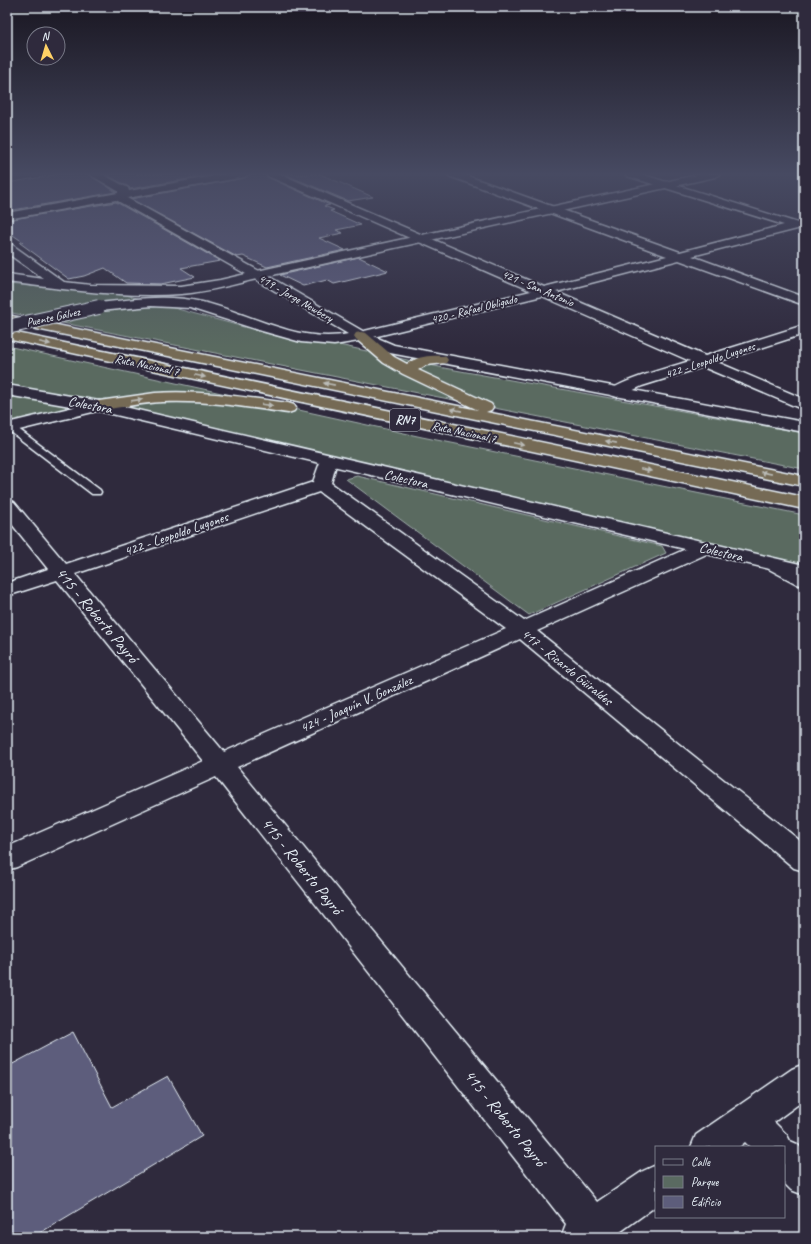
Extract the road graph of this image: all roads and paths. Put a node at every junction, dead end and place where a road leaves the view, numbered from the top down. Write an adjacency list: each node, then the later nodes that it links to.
1 (180, 232): 9 (street, 419 - Jorge Newbery)
2 (410, 232): 6 (street, 421 - San Antonio)
3 (451, 232): 6 (street)
4 (613, 232): 8 (street)
5 (778, 232): 8 (street, 420 - Rafael Obligado)
6 (424, 238): 9 (street); 12 (street, 421 - San Antonio)
7 (7, 247): 11 (street)
8 (680, 256): 12 (street, 420 - Rafael Obligado); 13 (street)
9 (257, 275): 11 (street); 19 (street, 419 - Jorge Newbery)
10 (7, 278): 11 (street)
11 (59, 284)
12 (545, 291): 19 (street, 420 - Rafael Obligado); 21 (street, 421 - San Antonio)
13 (804, 301)
14 (99, 307): 16 (street, Puente Gálvez, bridge); 19 (street, 420 - Rafael Obligado)
15 (7, 319): 29 (highway, Ruta Nacional 7 / RN7, one-way to 15)
16 (7, 327)
17 (804, 329): 21 (street, 422 - Leopoldo Lugones)
18 (7, 335): 30 (highway, Ruta Nacional 7 / RN7, one-way to 30)
19 (361, 336): 20 (street); 22 (highway)
20 (441, 360): 22 (highway); 24 (street)
21 (707, 361): 24 (street, 422 - Leopoldo Lugones); 25 (street, 421 - San Antonio)
22 (408, 371): 29 (highway)
23 (7, 390): 26 (street, Colectora)
24 (617, 392): 27 (street)
25 (804, 405)
26 (99, 406): 28 (street); 30 (highway, one-way to 30); 31 (street, Colectora)
27 (804, 427)
28 (9, 428): 34 (lane)
29 (574, 434): 32 (highway, Ruta Nacional 7 / RN7, one-way to 29)
30 (498, 439): 35 (highway, Ruta Nacional 7 / RN7, one-way to 35)
31 (328, 461): 33 (street); 37 (street, Colectora)
32 (804, 481)
33 (321, 485): 40 (street, 422 - Leopoldo Lugones); 43 (street, 417 - Ricardo Güiraldes)
34 (96, 492)
35 (804, 503)
36 (7, 506): 40 (street, 415 - Roberto Payró)
37 (704, 548): 38 (street, Colectora); 43 (street, 424 - Joaquín V. González)
38 (776, 565): 39 (street, Colectora); 41 (street)
39 (804, 571)
40 (62, 573): 42 (street, 422 - Leopoldo Lugones); 44 (street, 415 - Roberto Payró)
41 (804, 580)
42 (7, 590)
43 (522, 630): 44 (street, 424 - Joaquín V. González); 46 (street, 417 - Ricardo Güiraldes)
44 (220, 764): 45 (street, 424 - Joaquín V. González); 54 (street, 415 - Roberto Payró)
45 (7, 859)
46 (804, 860)
47 (804, 1080): 48 (street)
48 (748, 1120): 49 (street); 50 (street)
49 (710, 1146)
50 (773, 1146)
51 (785, 1158): 52 (street)
52 (804, 1177)
53 (655, 1185): 54 (street)
54 (587, 1233)

